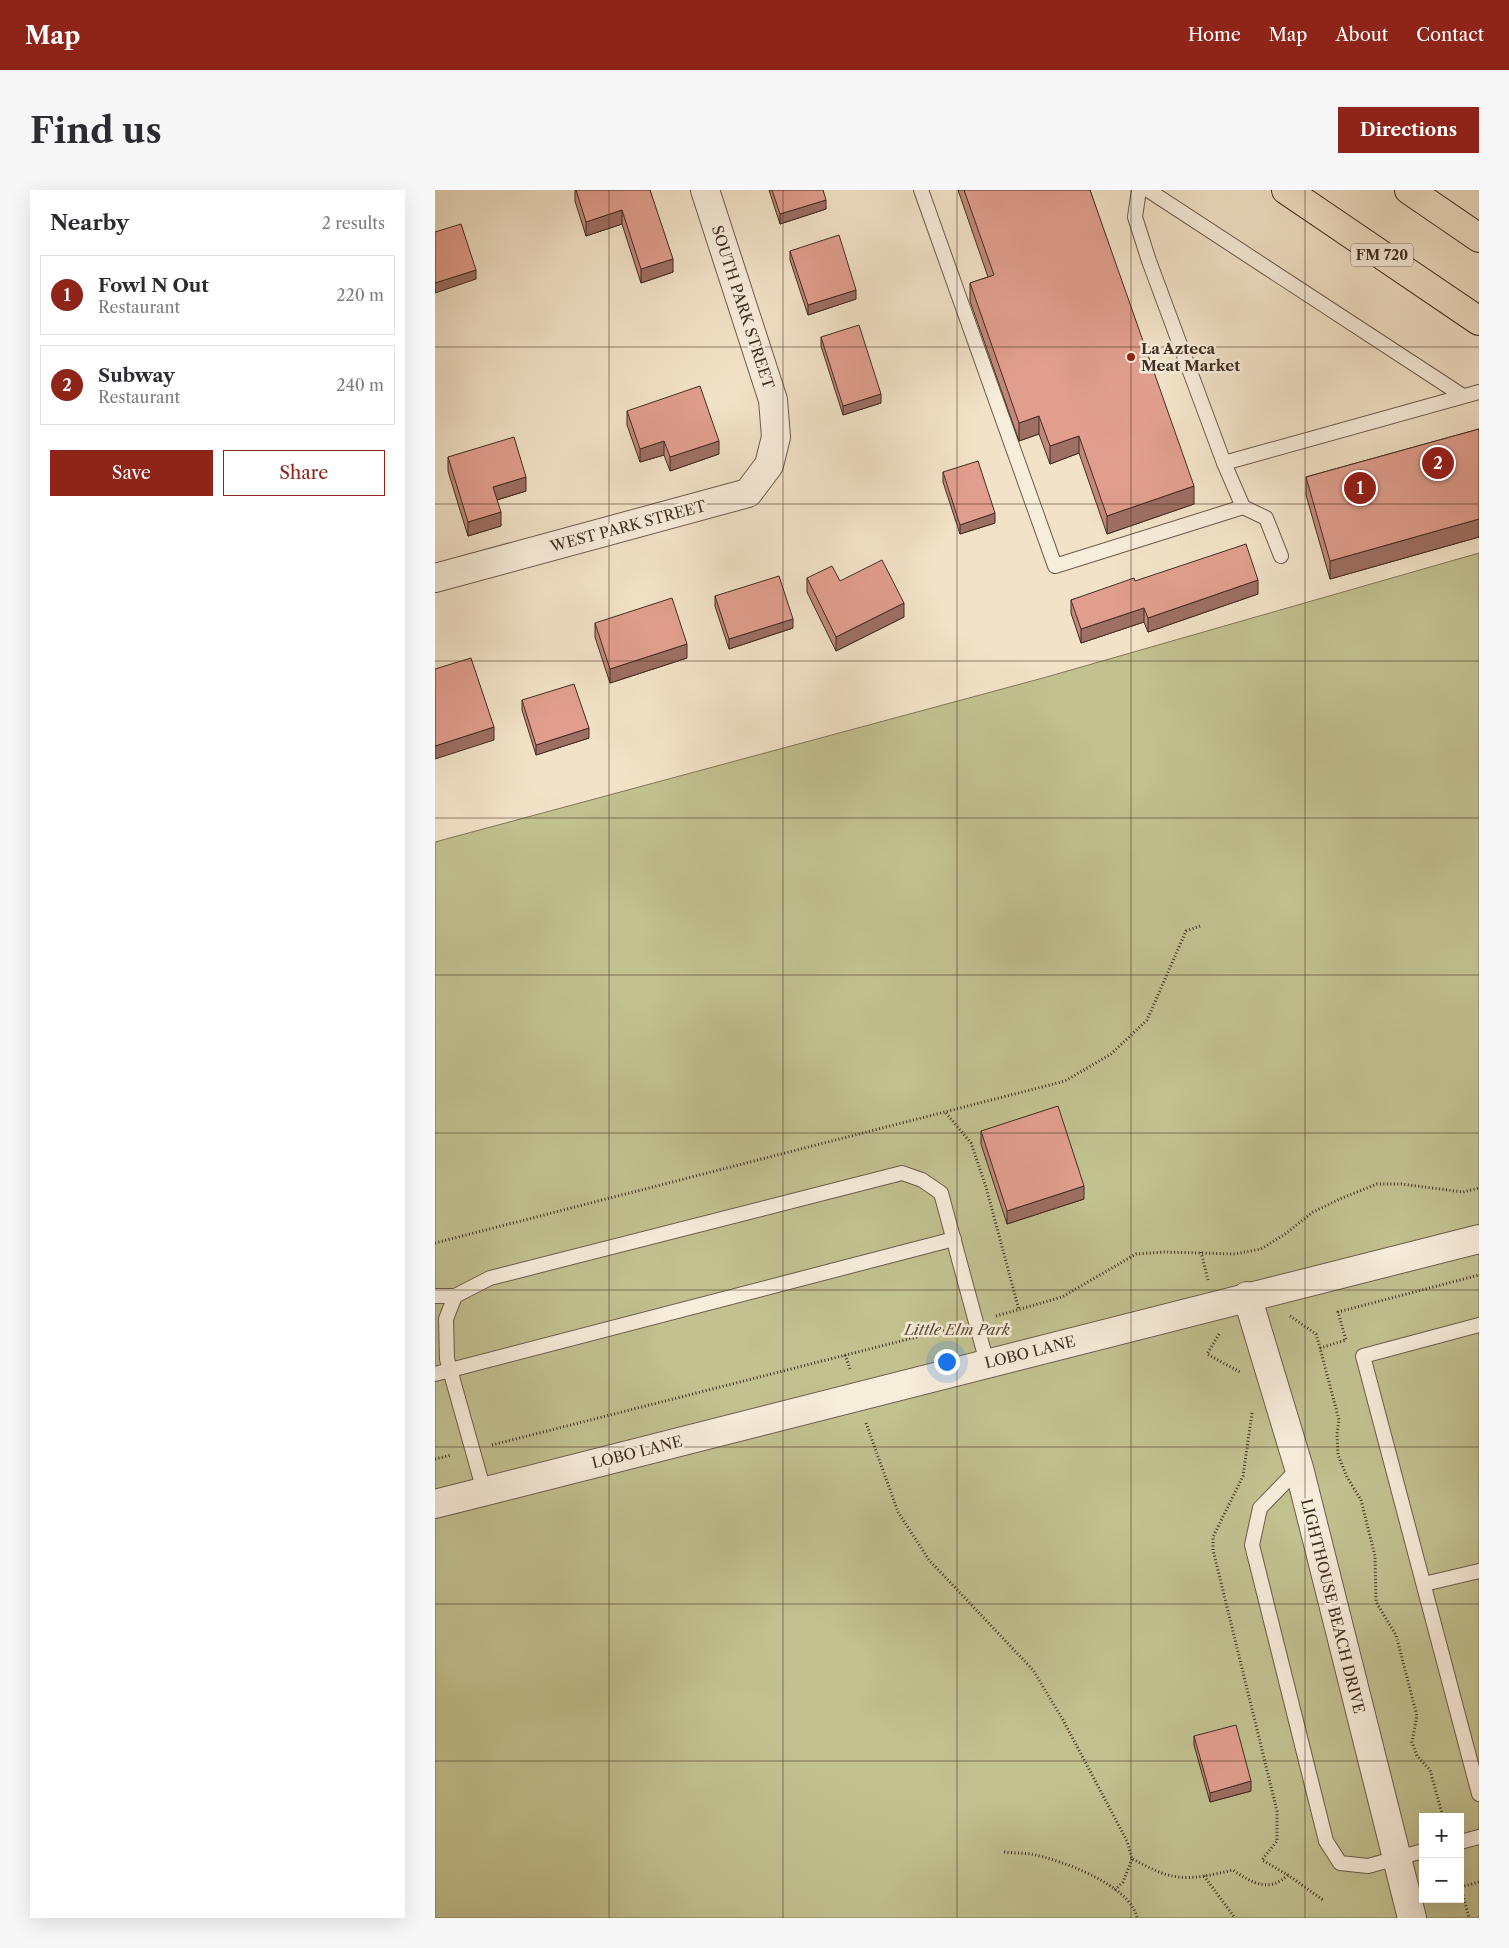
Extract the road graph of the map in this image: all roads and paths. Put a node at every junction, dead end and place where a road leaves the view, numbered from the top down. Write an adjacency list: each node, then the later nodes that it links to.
1 (705, 190): 11 (street, SOUTH PARK STREET)
2 (921, 190): 13 (lane)
3 (1139, 190): 12 (lane)
4 (1148, 190): 10 (lane)
5 (1286, 190): 8 (main road, FM 720)
6 (1424, 194): 7 (main road)
7 (1479, 238)
8 (1479, 321)
9 (1479, 392): 10 (lane)
10 (1463, 396): 12 (lane)
11 (775, 425): 15 (street, WEST PARK STREET)
12 (1224, 463): 13 (lane)
13 (1243, 507): 14 (lane)
14 (1281, 556)
15 (435, 578)
16 (1200, 926): 17 (path)
17 (946, 1113): 20 (path); 27 (path)
18 (954, 1239): 24 (lane); 32 (lane); 33 (lane)
19 (1479, 1239): 25 (street, LOBO LANE)
20 (435, 1243)
21 (1201, 1252): 26 (path)
22 (1479, 1275): 30 (path)
23 (435, 1296): 24 (lane)
24 (455, 1296): 33 (lane)
25 (1247, 1296): 26 (street, LOBO LANE); 28 (street, LIGHTHOUSE BEACH DRIVE)
26 (1214, 1306): 32 (street, LOBO LANE)
27 (1019, 1310)
28 (1255, 1323): 30 (path); 36 (street, LIGHTHOUSE BEACH DRIVE)
29 (1479, 1325): 40 (lane)
30 (1321, 1348): 42 (path)
31 (845, 1355): 35 (path)
32 (987, 1363): 35 (street, LOBO LANE)
33 (450, 1370): 34 (lane); 37 (lane)
34 (435, 1374)
35 (858, 1396): 37 (street, LOBO LANE); 48 (path)
36 (1299, 1468): 47 (street, LIGHTHOUSE BEACH DRIVE); 47 (lane)
37 (484, 1491): 38 (street, LOBO LANE)
38 (435, 1504)
39 (1479, 1571): 40 (lane)
40 (1424, 1584): 41 (lane)
41 (1479, 1794)
42 (1442, 1813)
43 (1479, 1837): 44 (lane)
44 (1464, 1841)
45 (1004, 1852): 53 (path)
46 (1419, 1852): 47 (lane)
47 (1397, 1858): 57 (street, LIGHTHOUSE BEACH DRIVE)
48 (1132, 1859): 50 (path); 53 (path)
49 (1288, 1875): 50 (path)
50 (1204, 1876): 56 (path)
51 (1479, 1882): 52 (path)
52 (1464, 1885)
53 (1115, 1890): 55 (path)
54 (1464, 1898): 58 (path)
55 (1137, 1918)
56 (1235, 1918)
57 (1412, 1918)
58 (1469, 1918)

